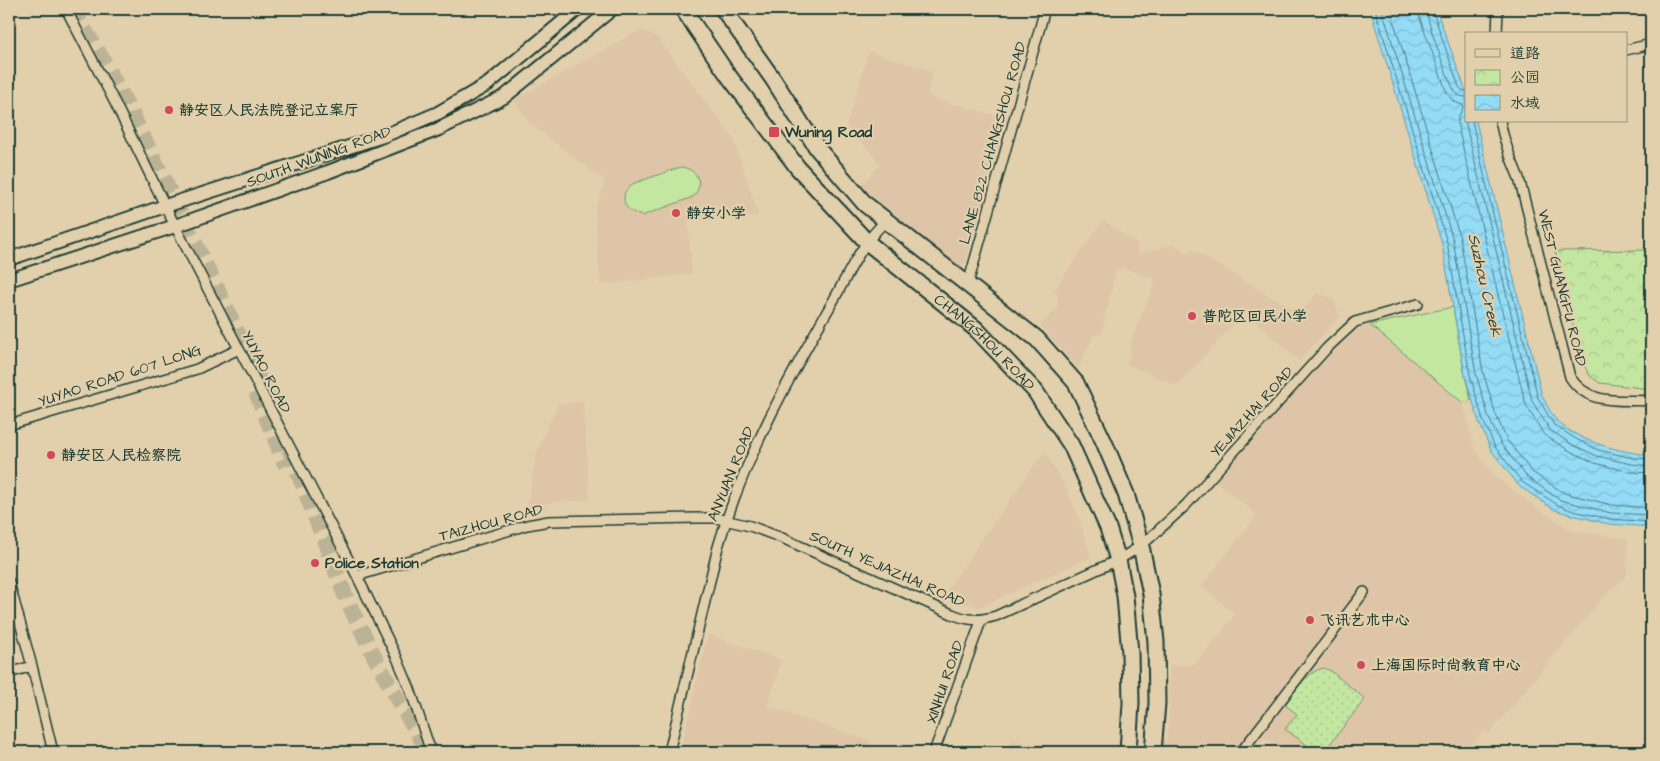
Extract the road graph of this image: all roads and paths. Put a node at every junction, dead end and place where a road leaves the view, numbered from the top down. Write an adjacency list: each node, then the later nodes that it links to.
1 (66, 9): 12 (street, YUYAO ROAD)
2 (578, 9): 12 (main road, SOUTH WUNING ROAD)
3 (612, 9): 14 (main road, SOUTH WUNING ROAD)
4 (683, 9): 15 (main road, CHANGSHOU ROAD)
5 (723, 9): 13 (main road)
6 (1045, 9): 18 (street, LANE 822 CHANGSHOU ROAD)
7 (1498, 9): 8 (street)
8 (1497, 32)
9 (1651, 44): 10 (street)
10 (1628, 50)
11 (1500, 122): 21 (street, WEST GUANGFU ROAD)
12 (165, 206): 14 (street, YUYAO ROAD); 16 (main road, SOUTH WUNING ROAD)
13 (881, 225): 15 (street, ANYUAN ROAD); 18 (main road)
14 (175, 226): 17 (main road, SOUTH WUNING ROAD); 20 (street, YUYAO ROAD)
15 (867, 242): 23 (street, ANYUAN ROAD); 25 (main road, CHANGSHOU ROAD)
16 (9, 258)
17 (9, 280)
18 (968, 284): 24 (main road)
19 (1418, 304): 24 (street, YEJIAZHAI ROAD)
20 (239, 349): 22 (street, YUYAO ROAD 607 LONG); 26 (street, YUYAO ROAD)
21 (1651, 401)
22 (9, 425)
23 (726, 520): 26 (street, TAIZHOU ROAD); 29 (street, SOUTH YEJIAZHAI ROAD); 34 (street, ANYUAN ROAD)
24 (1141, 546): 25 (street, YEJIAZHAI ROAD); 37 (main road)
25 (1118, 560): 29 (street); 36 (main road, CHANGSHOU ROAD)
26 (357, 576): 33 (street, YUYAO ROAD)
27 (9, 582): 30 (street)
28 (1364, 592): 38 (street)
29 (981, 621): 35 (street, XINHUI ROAD)
30 (32, 666): 31 (street); 32 (street)
31 (9, 673)
32 (53, 752)
33 (431, 752)
34 (669, 752)
35 (934, 752)
36 (1128, 752)
37 (1153, 752)
38 (1241, 752)

